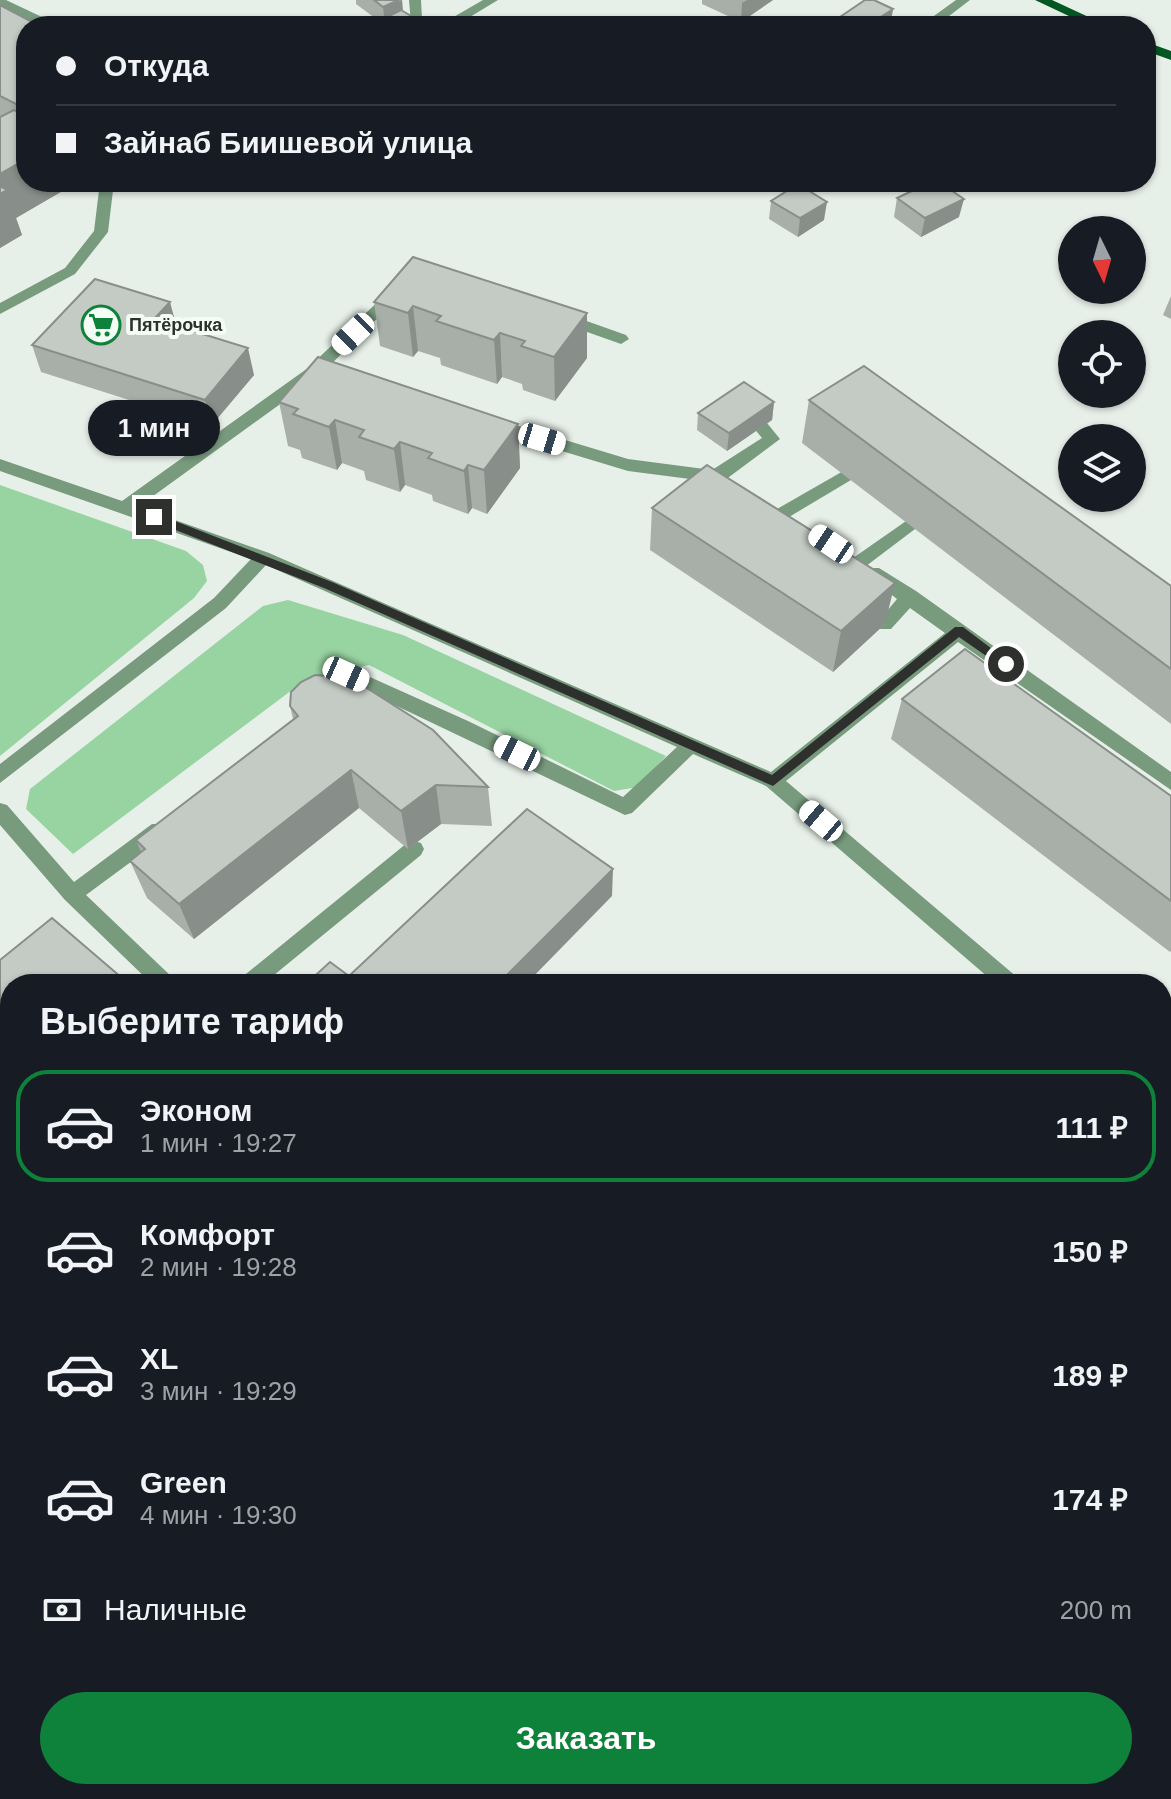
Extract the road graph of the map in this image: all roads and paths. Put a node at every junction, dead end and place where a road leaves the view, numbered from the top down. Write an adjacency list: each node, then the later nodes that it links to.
1 (492, 0): 6 (street)
2 (964, 0): 7 (street)
3 (1041, 0): 8 (main road)
4 (0, 2): 5 (street)
5 (32, 16)
6 (463, 16)
7 (941, 16)
8 (1078, 16)
9 (106, 192): 11 (street)
10 (409, 279): 20 (street)
11 (0, 309)
12 (553, 314): 13 (street)
13 (621, 339)
14 (479, 420): 17 (street)
15 (761, 427): 17 (street)
16 (0, 465): 20 (street)
17 (717, 475): 19 (street)
18 (845, 476): 22 (street)
19 (739, 489)
20 (126, 507): 23 (street)
21 (909, 525): 24 (street)
22 (806, 527)
23 (263, 557): 30 (street); 31 (street)
24 (851, 558): 25 (street); 26 (street)
25 (827, 587)
26 (910, 596): 27 (street); 28 (street)
27 (885, 624)
28 (959, 631): 32 (street); 33 (street)
29 (346, 674): 30 (street)
30 (691, 745): 32 (street)
31 (0, 775)
32 (773, 781): 40 (street)
33 (1171, 782)
34 (0, 811): 37 (street)
35 (171, 822): 37 (street)
36 (414, 849): 39 (street)
37 (72, 894): 38 (street)
38 (156, 974)
39 (260, 974)
40 (999, 974)

